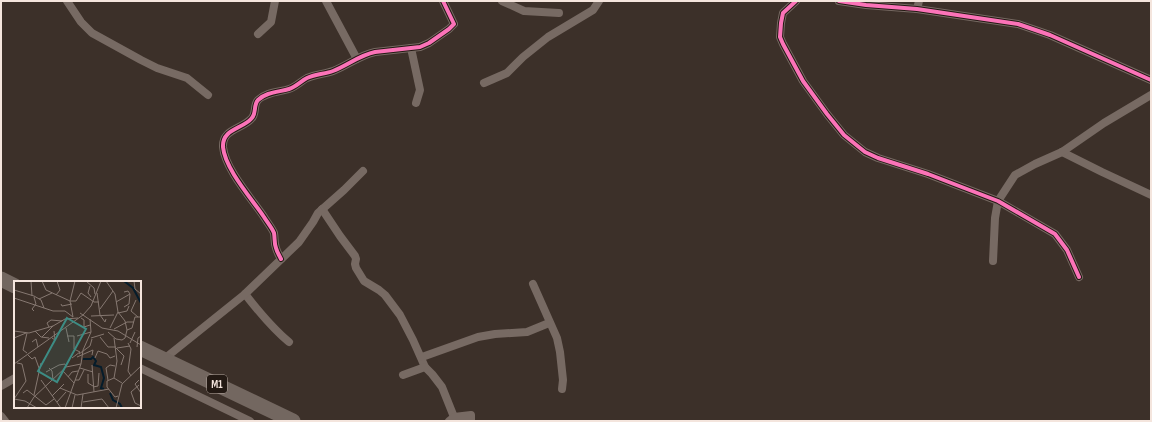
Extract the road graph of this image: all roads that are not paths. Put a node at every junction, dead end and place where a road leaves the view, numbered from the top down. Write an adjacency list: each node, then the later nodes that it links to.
1 (67, 1): 16 (street)
2 (275, 1): 11 (street)
3 (326, 1): 13 (street)
4 (444, 1): 12 (street)
5 (502, 1): 10 (street)
6 (599, 1): 15 (street)
7 (796, 1): 22 (street)
8 (839, 1): 9 (street)
9 (918, 5): 14 (street)
10 (559, 13)
11 (258, 34)
12 (411, 48): 13 (street); 18 (street)
13 (357, 59): 24 (street)
14 (1151, 80)
15 (484, 84)
16 (208, 95)
17 (1151, 95): 19 (street)
18 (416, 103)
19 (1062, 152): 21 (street); 22 (street)
20 (363, 171): 23 (street)
21 (1151, 195)
22 (998, 201): 25 (street); 26 (street)
23 (322, 209): 24 (street); 34 (street)
24 (281, 259): 30 (street)
25 (993, 261)
26 (1079, 277)
27 (1, 279): 29 (highway)
28 (532, 284): 31 (street)
29 (14, 286)
30 (245, 294): 32 (street); 35 (street)
31 (549, 323): 34 (street); 41 (street)
32 (289, 342)
33 (141, 348): 35 (highway, M1)
34 (422, 357): 36 (street)
35 (164, 359): 46 (highway, M1)
36 (425, 367): 38 (street); 43 (street)
37 (141, 368): 45 (street)
38 (403, 375)
39 (14, 379): 40 (street)
40 (1, 386)
41 (562, 389)
42 (1, 416): 44 (street)
43 (451, 419): 47 (street)
44 (5, 421)
45 (250, 421)
46 (294, 421)
47 (471, 421)

